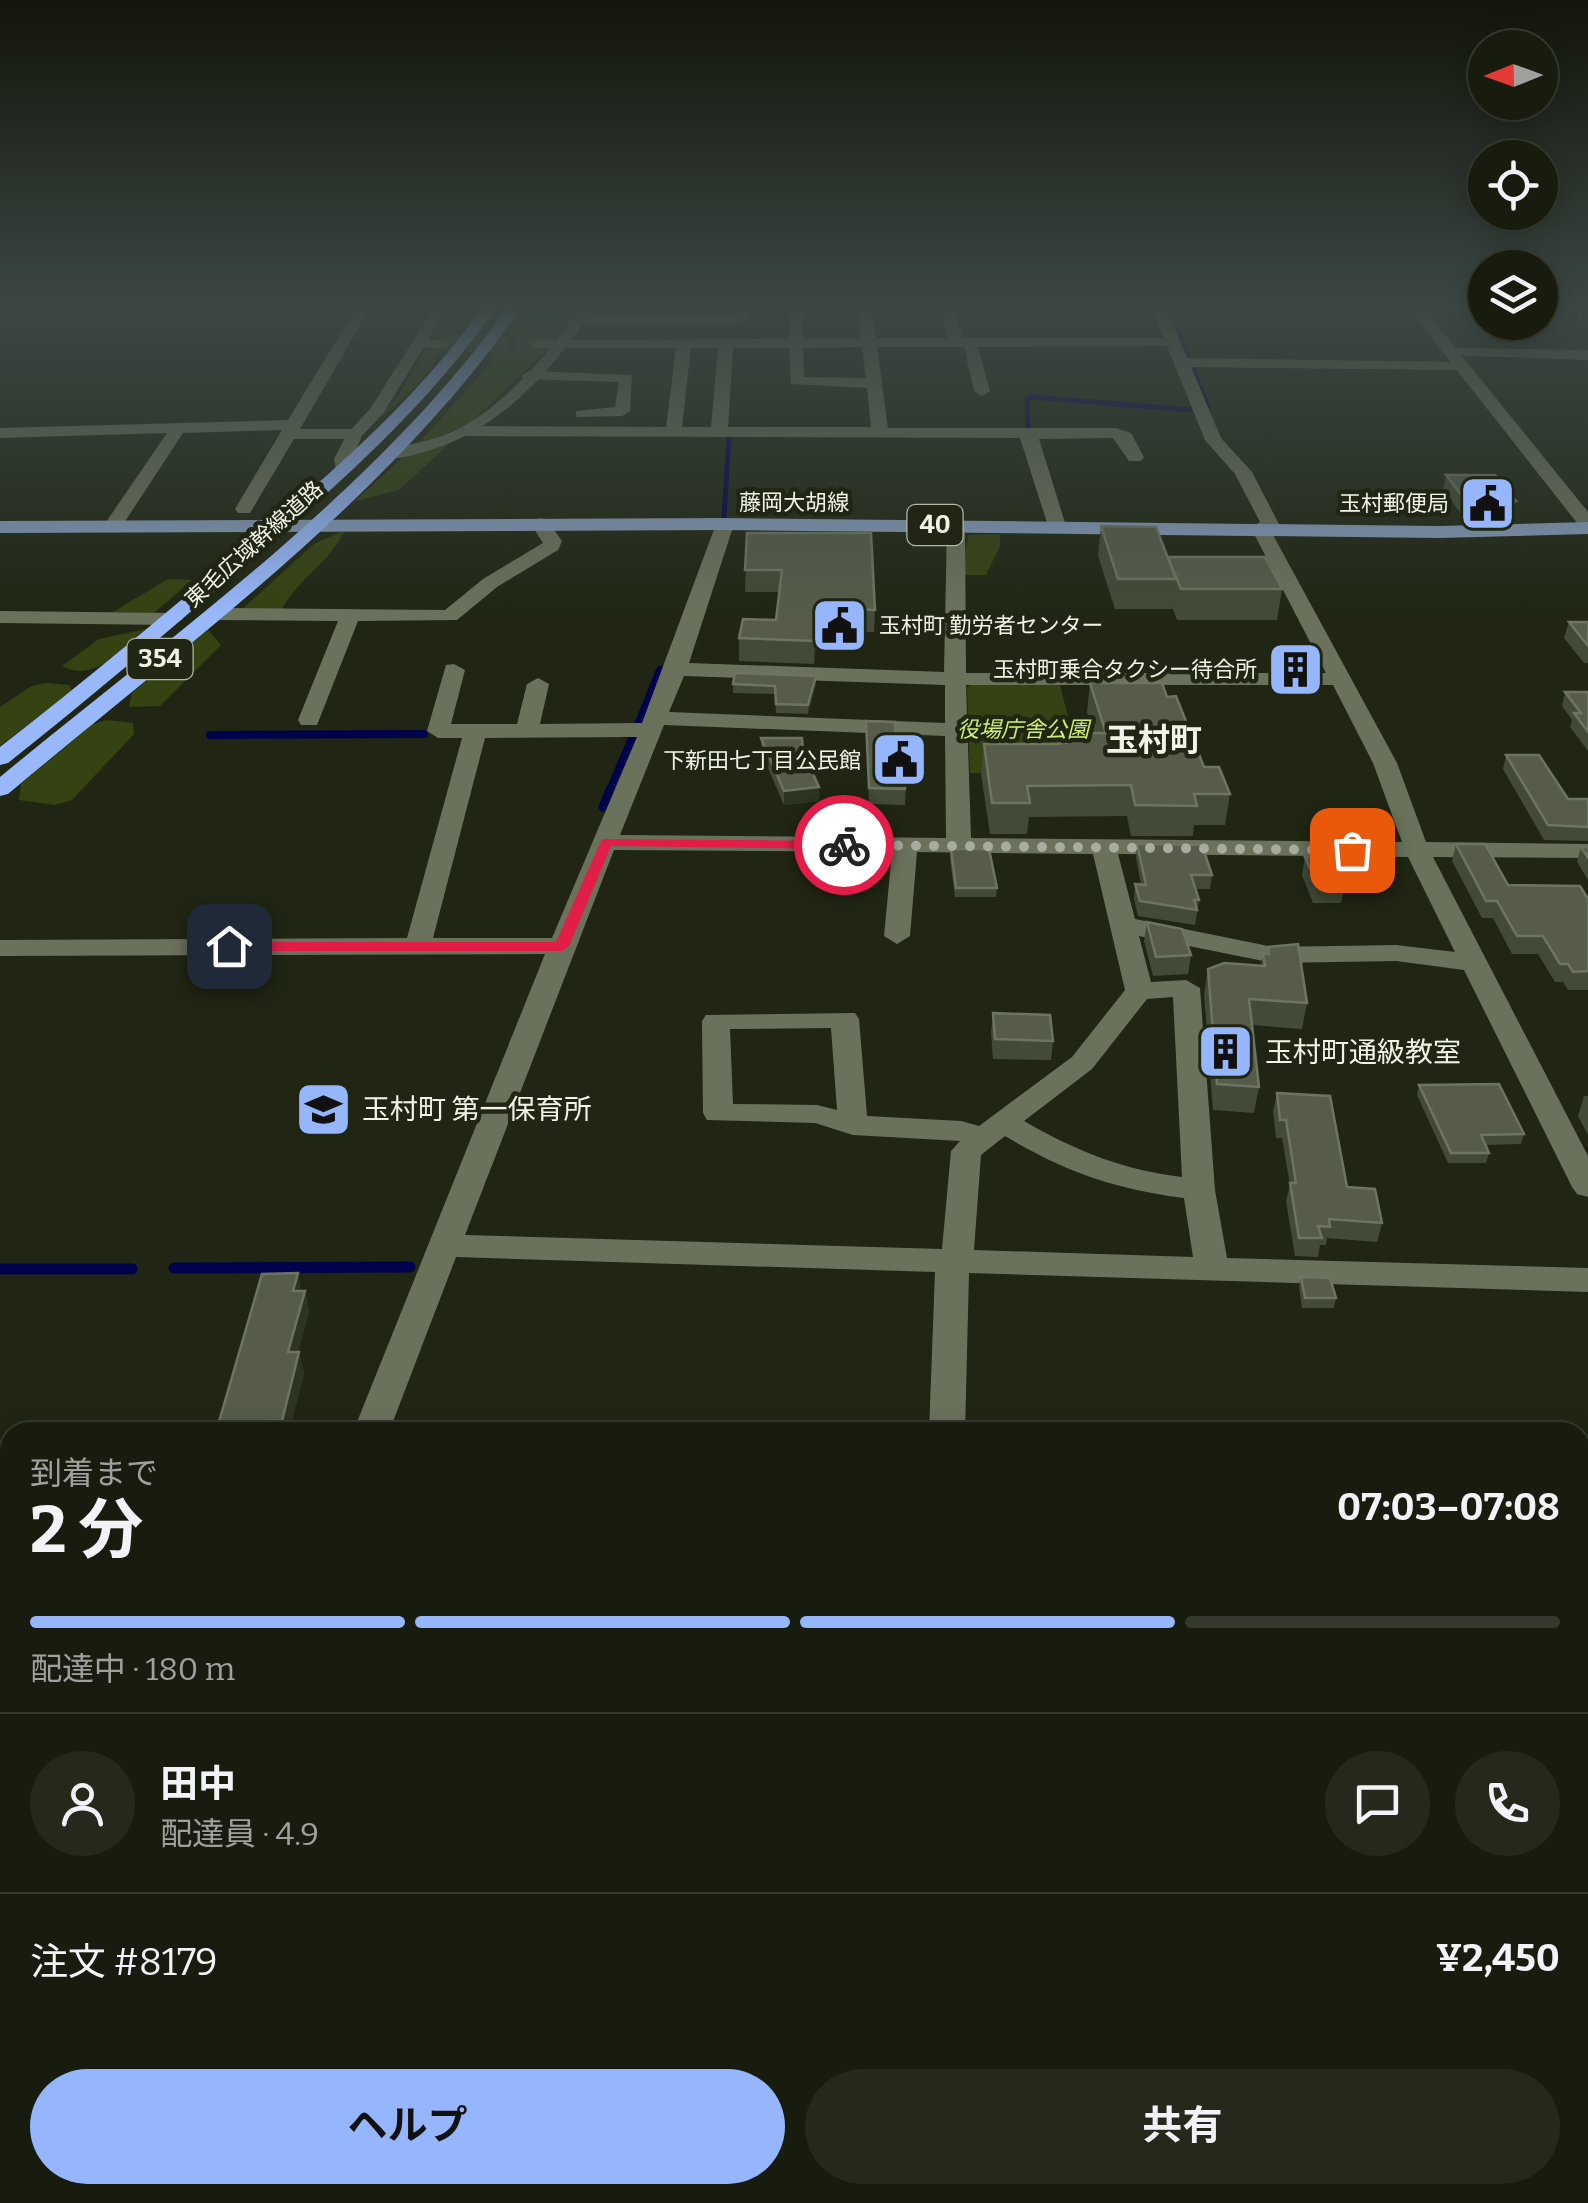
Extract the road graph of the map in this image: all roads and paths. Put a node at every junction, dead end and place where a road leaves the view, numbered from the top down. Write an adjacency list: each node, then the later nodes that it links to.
1 (303, 411): 14 (street)
2 (377, 411): 20 (street)
3 (403, 411): 24 (highway, 東毛広域幹線道路 / 354)
4 (433, 411): 22 (highway, 東毛広域幹線道路 / 354)
5 (492, 411): 12 (street)
6 (622, 411): 12 (street)
7 (676, 411): 18 (street)
8 (721, 411): 19 (street)
9 (877, 411): 16 (street)
10 (1202, 411): 35 (street)
11 (1497, 411): 33 (street)
12 (489, 414): 15 (street)
13 (175, 427): 14 (street); 17 (street); 30 (street)
14 (292, 429): 20 (street); 25 (street)
15 (466, 431): 18 (street); 22 (street)
16 (880, 432): 19 (street); 21 (street)
17 (0, 433)
18 (673, 433): 19 (street)
19 (720, 433)
20 (354, 434): 24 (street)
21 (1028, 434): 23 (street); 32 (street)
22 (392, 454): 27 (highway, 東毛広域幹線道路 / 354)
23 (1136, 458)
24 (343, 470): 26 (highway, 東毛広域幹線道路 / 354)
25 (244, 510)
26 (282, 523): 27 (main road, 藤岡大胡線 / 40); 30 (main road, 藤岡大胡線 / 40); 39 (highway, 東毛広域幹線道路 / 354)
27 (316, 523): 28 (main road, 藤岡大胡線 / 40); 36 (highway, 東毛広域幹線道路 / 354)
28 (540, 524): 29 (main road, 藤岡大胡線 / 40); 37 (street)
29 (725, 524): 31 (main road, 藤岡大胡線 / 40); 40 (street)
30 (113, 525): 34 (main road, 藤岡大胡線 / 40)
31 (956, 526): 32 (main road, 藤岡大胡線 / 40); 42 (street)
32 (1058, 526): 35 (main road, 藤岡大胡線 / 40)
33 (1588, 526): 35 (main road, 藤岡大胡線 / 40)
34 (0, 527)
35 (1266, 528): 43 (street)
36 (214, 614): 37 (street); 51 (highway, 東毛広域幹線道路 / 354)
37 (350, 617): 45 (street)
38 (0, 618): 39 (street)
39 (173, 619): 50 (highway, 東毛広域幹線道路 / 354)
40 (676, 669): 42 (street); 46 (street)
41 (454, 670): 48 (street)
42 (955, 679): 43 (street); 47 (street)
43 (1340, 679): 56 (street)
44 (538, 684): 49 (street)
45 (309, 720)
46 (654, 724): 47 (street); 49 (street); 52 (street)
47 (956, 730): 54 (street)
48 (475, 731): 49 (street); 60 (street)
49 (528, 731)
50 (0, 758)
51 (0, 789)
52 (606, 842): 53 (street); 61 (street)
53 (904, 846): 54 (street); 59 (street)
54 (959, 846): 55 (street)
55 (1104, 848): 56 (street); 58 (street)
56 (1417, 850): 57 (street); 64 (street)
57 (1588, 851)
58 (1123, 925): 63 (street); 66 (street)
59 (897, 936)
60 (418, 946): 61 (street); 62 (street)
61 (562, 946): 71 (street)
62 (0, 948)
63 (1274, 955): 64 (street); 65 (street)
64 (1475, 963): 69 (street)
65 (1209, 978): 66 (street); 70 (street)
66 (1138, 991): 68 (street)
67 (853, 1125): 67 (street); 68 (street)
68 (993, 1130): 70 (street); 72 (street)
69 (1588, 1187)
70 (1199, 1190): 73 (street)
71 (445, 1246): 72 (street); 75 (street)
72 (956, 1260): 73 (street); 76 (street)
73 (1212, 1270): 74 (street)
74 (1588, 1280)
75 (375, 1422)
76 (947, 1422)

